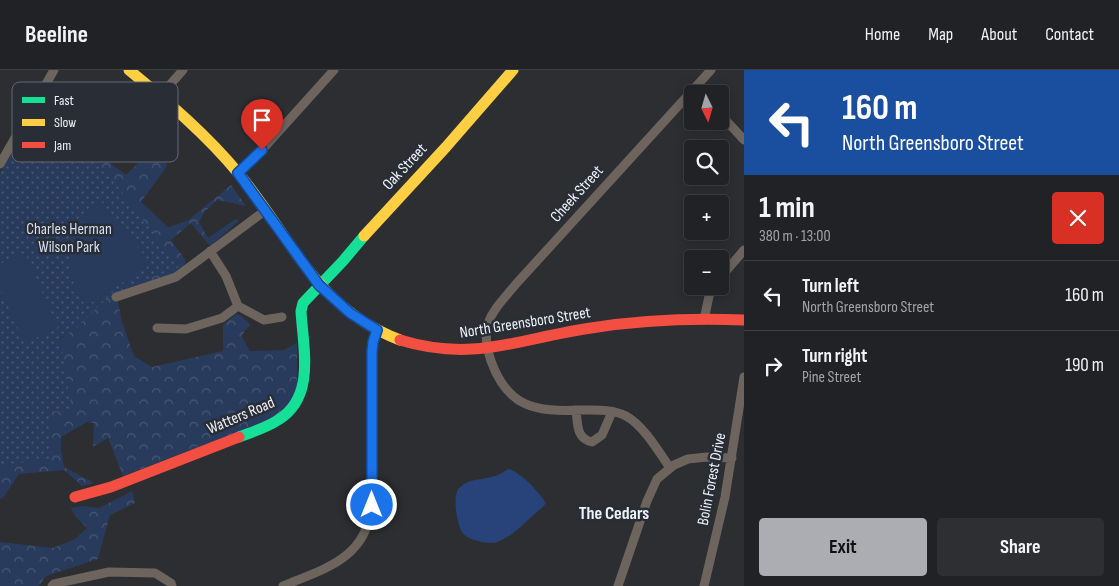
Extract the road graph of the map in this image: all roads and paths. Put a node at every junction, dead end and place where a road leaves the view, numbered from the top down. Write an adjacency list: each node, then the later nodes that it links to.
1 (54, 70): 7 (street)
2 (129, 70): 8 (main road, North Greensboro Street)
3 (183, 70): 9 (street)
4 (334, 70): 17 (street)
5 (513, 70): 22 (main road, Oak Street)
6 (711, 70): 10 (street, Cheek Street)
7 (47, 82)
8 (143, 82)
9 (172, 82)
10 (701, 85)
11 (684, 105): 31 (street, Cheek Street)
12 (178, 113): 17 (main road, North Greensboro Street)
13 (729, 124): 14 (street)
14 (744, 140)
15 (12, 143): 16 (street)
16 (0, 164)
17 (238, 173): 18 (main road, North Greensboro Street)
18 (266, 210): 20 (street); 22 (main road, North Greensboro Street)
19 (744, 250): 21 (street)
20 (210, 251): 24 (street); 25 (street)
21 (729, 268)
22 (319, 285): 30 (main road, North Greensboro Street); 37 (main road, Watters Road)
23 (710, 295): 27 (street)
24 (116, 297)
25 (238, 306): 26 (street); 29 (street)
26 (282, 317)
27 (704, 320): 28 (main road, North Greensboro Street); 31 (main road, North Greensboro Street)
28 (744, 320)
29 (157, 328)
30 (377, 330): 31 (main road, North Greensboro Street); 40 (street)
31 (488, 348): 33 (street, Cheek Street)
32 (744, 377): 35 (street, Bolin Forest Drive)
33 (576, 410): 34 (street, Cheek Street); 34 (street)
34 (612, 412): 36 (street)
35 (732, 458): 36 (street); 42 (street, Bolin Forest Drive)
36 (670, 468): 41 (street)
37 (75, 497)
38 (52, 586): 39 (street)
39 (172, 586)
40 (283, 586)
41 (618, 586)
42 (704, 586)

